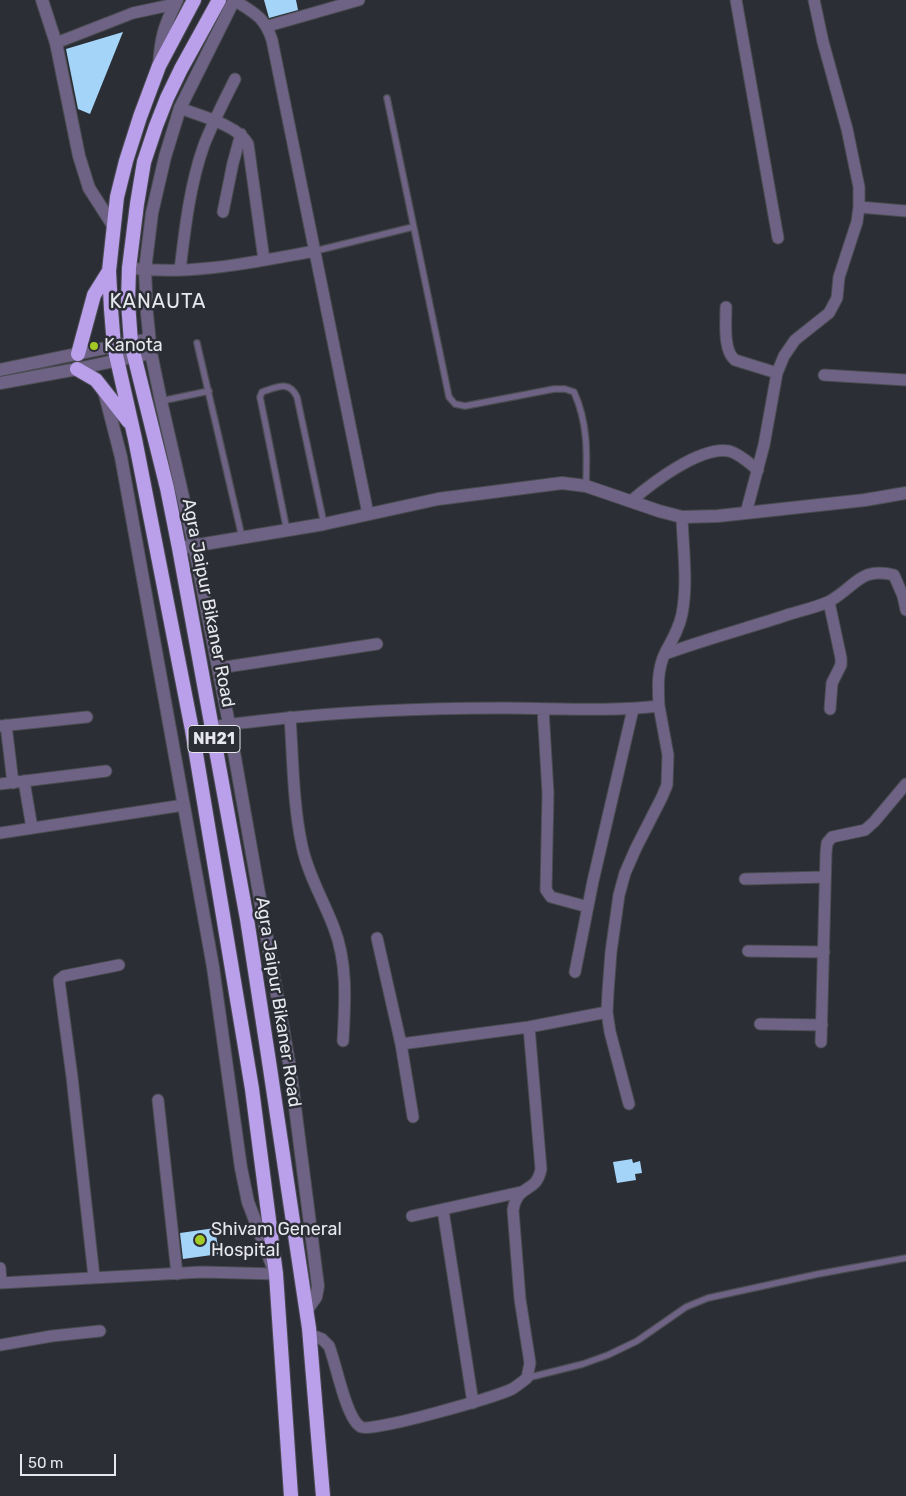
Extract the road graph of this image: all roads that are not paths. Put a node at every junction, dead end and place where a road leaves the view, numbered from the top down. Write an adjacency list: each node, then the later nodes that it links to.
1 (42, 0): 10 (street)
2 (194, 0): 11 (highway, NH21)
3 (219, 0): 25 (highway, Agra Jaipur Bikaner Road / NH21)
4 (234, 0): 9 (street); 14 (street)
5 (359, 0): 9 (street)
6 (736, 0): 22 (street)
7 (814, 0): 17 (street)
8 (176, 2): 10 (street); 11 (street)
9 (268, 26): 23 (street)
10 (56, 43): 20 (street)
11 (159, 66): 20 (highway, NH21)
12 (235, 79): 15 (street)
13 (387, 98): 21 (lane)
14 (180, 108): 15 (street); 26 (street)
15 (215, 121): 16 (street); 27 (street)
16 (241, 134): 18 (street); 24 (street)
17 (859, 207): 19 (street); 40 (street)
18 (223, 212)
19 (906, 212)
20 (114, 227): 28 (highway, NH21)
21 (413, 227): 23 (lane); 49 (lane)
22 (778, 238)
23 (315, 251): 24 (street); 53 (street)
24 (264, 260): 27 (street)
25 (129, 268): 26 (street); 31 (highway, Agra Jaipur Bikaner Road / NH21)
26 (145, 270): 27 (street); 30 (street)
27 (180, 270)
28 (109, 271): 33 (highway, NH21); 35 (highway)
29 (726, 307): 40 (street)
30 (149, 339): 31 (street); 34 (street)
31 (131, 342): 33 (street); 36 (highway, Agra Jaipur Bikaner Road / NH21)
32 (198, 343): 45 (lane)
33 (114, 346): 35 (street); 37 (highway, NH21)
34 (151, 352): 36 (street); 46 (street)
35 (78, 354): 39 (street)
36 (134, 357): 37 (street); 59 (highway, Agra Jaipur Bikaner Road / NH21)
37 (117, 361): 38 (street); 47 (highway, NH21)
38 (77, 369): 43 (street); 44 (highway)
39 (0, 370)
40 (777, 373): 48 (street)
41 (824, 375): 42 (street)
42 (906, 380)
43 (0, 383)
44 (104, 391): 47 (highway); 79 (street)
45 (209, 391): 46 (lane); 57 (lane)
46 (161, 401): 58 (street)
47 (131, 425): 106 (highway, NH21)
48 (758, 470): 51 (street); 52 (street)
49 (586, 486): 51 (street); 53 (street)
50 (906, 493): 52 (street)
51 (631, 501): 54 (street)
52 (746, 513): 54 (street)
53 (368, 514): 55 (street)
54 (682, 517): 64 (street)
55 (324, 524): 56 (street); 56 (lane)
56 (288, 531): 57 (street)
57 (242, 537): 58 (street)
58 (194, 545): 59 (street); 65 (street)
59 (179, 548): 74 (highway, Agra Jaipur Bikaner Road / NH21)
60 (904, 596): 61 (street); 62 (street)
61 (829, 602): 64 (street); 69 (street)
62 (906, 610)
63 (377, 644): 65 (street)
64 (665, 654): 66 (street)
65 (219, 668): 72 (street)
66 (660, 706): 68 (street); 90 (street)
67 (543, 709): 68 (street); 71 (street); 84 (street)
68 (633, 709): 84 (street)
69 (830, 709)
70 (88, 717): 73 (street)
71 (290, 717): 72 (street); 94 (street)
72 (229, 724): 74 (street); 109 (street)
73 (3, 726): 76 (street)
74 (212, 727): 109 (highway, Agra Jaipur Bikaner Road / NH21)
75 (106, 771): 76 (street)
76 (19, 782): 77 (street); 80 (street)
77 (0, 784)
78 (906, 784): 82 (street)
79 (184, 805): 80 (street); 106 (street)
80 (32, 828): 81 (street)
81 (0, 833)
82 (825, 877): 83 (street); 87 (street)
83 (746, 879)
84 (588, 907): 89 (street)
85 (377, 938): 96 (street)
86 (748, 951): 87 (street)
87 (824, 952): 92 (street)
88 (119, 965): 107 (street)
89 (575, 972)
90 (607, 1012): 93 (street); 98 (street)
91 (760, 1024): 92 (street)
92 (822, 1025): 95 (street)
93 (529, 1027): 96 (street); 100 (street)
94 (342, 1041)
95 (822, 1042)
96 (401, 1044): 99 (street)
97 (158, 1100): 105 (street)
98 (629, 1104)
99 (413, 1117)
100 (521, 1192): 101 (street); 113 (street)
101 (442, 1210): 102 (street); 114 (street)
102 (412, 1216)
103 (906, 1258): 113 (lane)
104 (0, 1268): 108 (street)
105 (177, 1274): 106 (street); 107 (street)
106 (276, 1274): 115 (highway, NH21)
107 (94, 1277): 108 (street)
108 (0, 1283)
109 (306, 1311): 111 (highway, Agra Jaipur Bikaner Road / NH21)
110 (100, 1331): 112 (street)
111 (309, 1334): 114 (street); 116 (highway, Agra Jaipur Bikaner Road / NH21)
112 (0, 1345)
113 (527, 1378): 114 (street)
114 (473, 1403)
115 (291, 1496)
116 (323, 1496)

